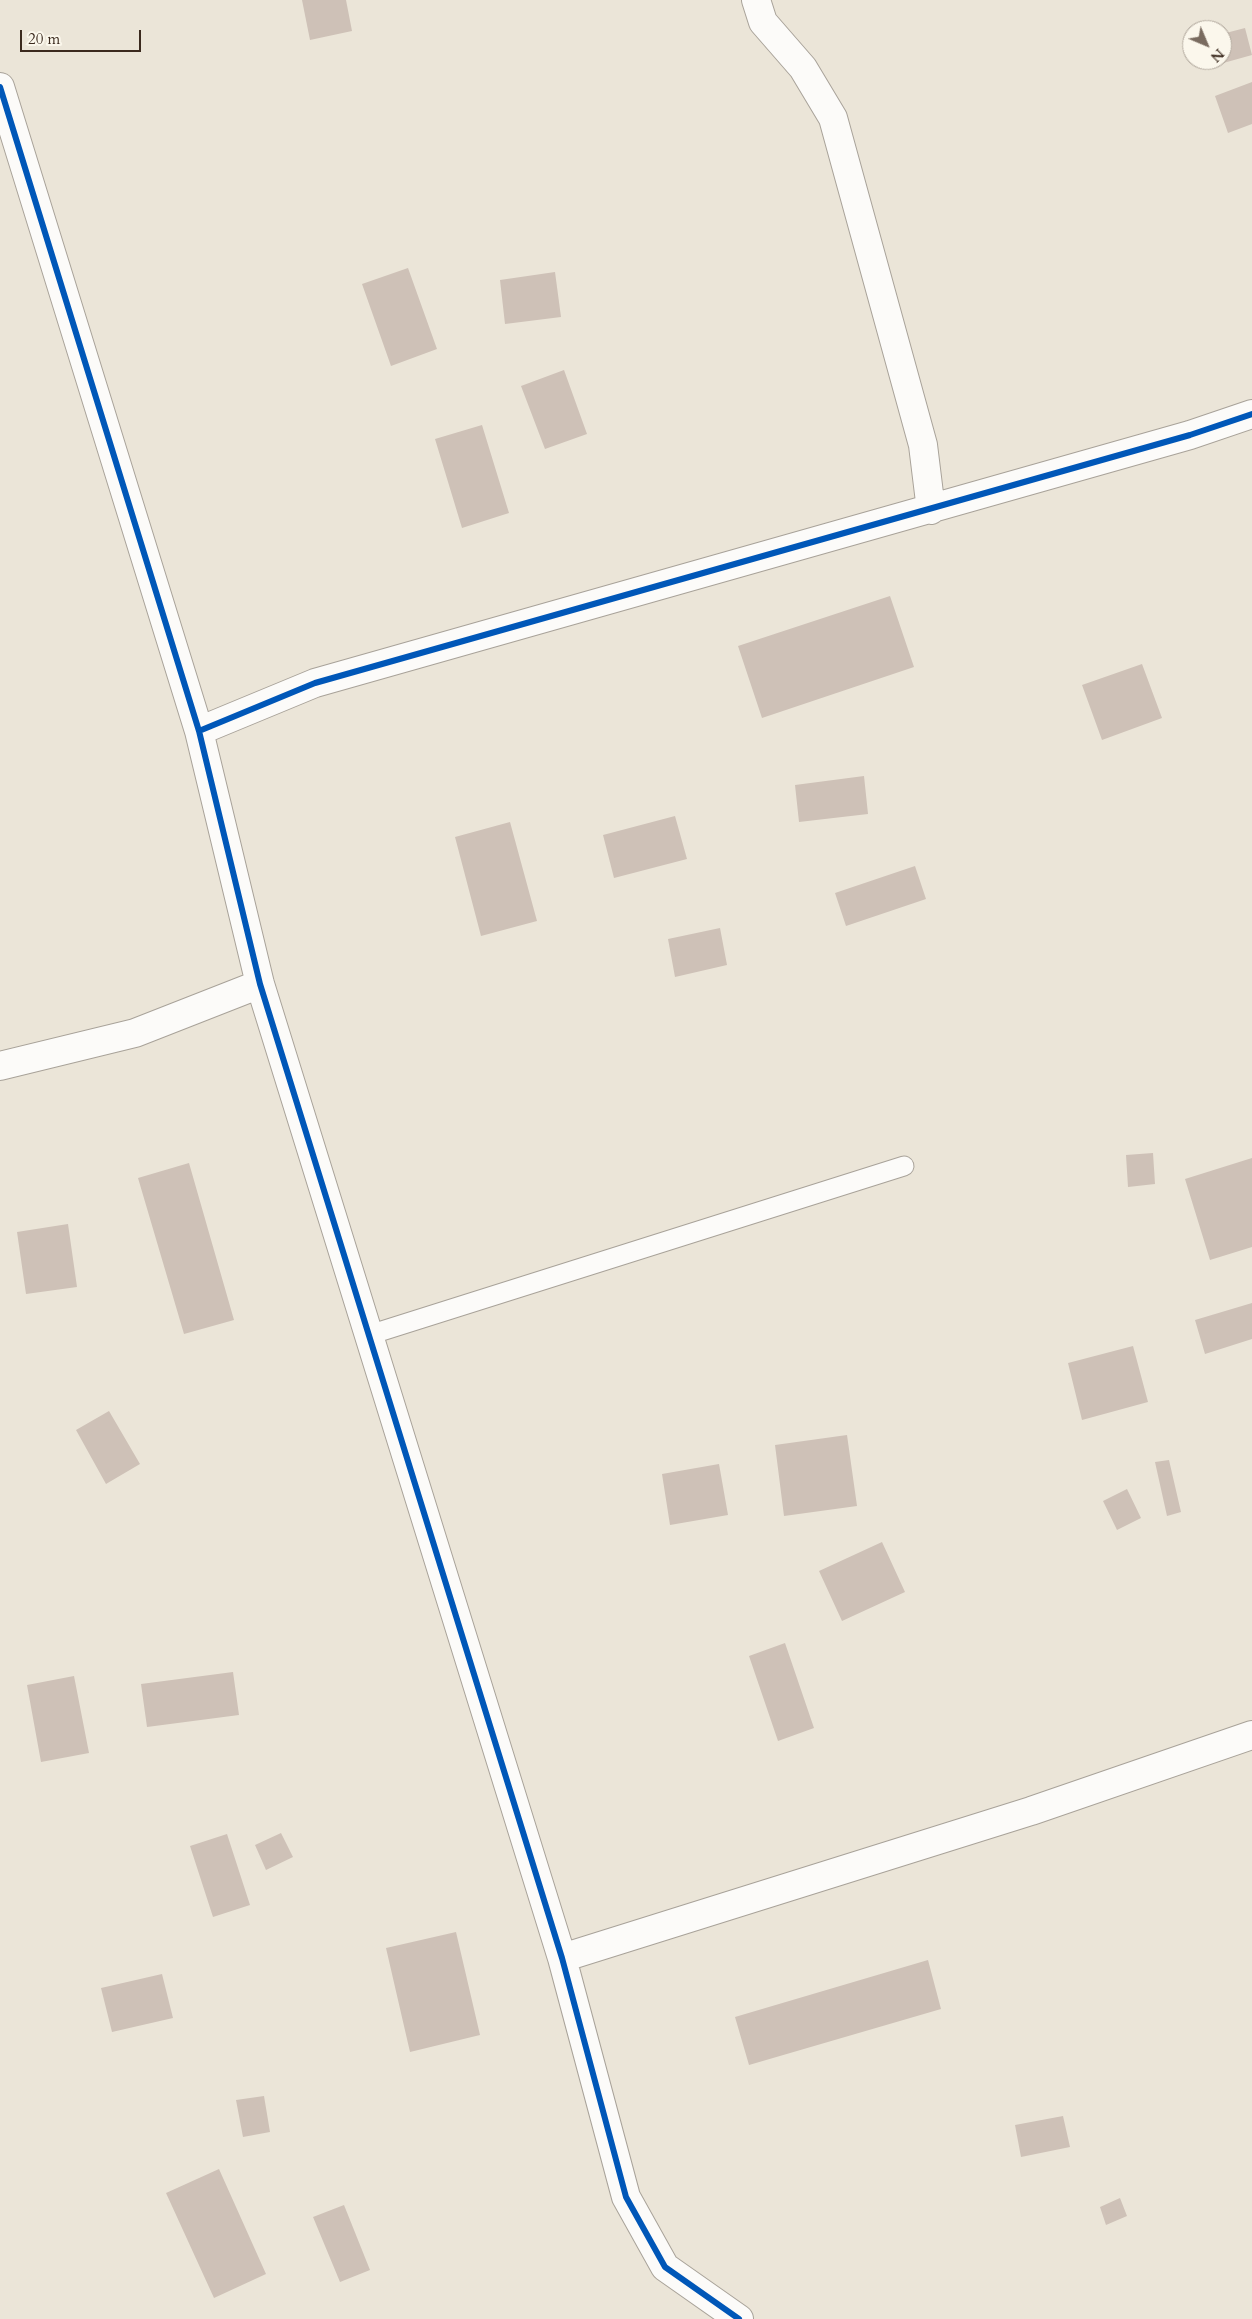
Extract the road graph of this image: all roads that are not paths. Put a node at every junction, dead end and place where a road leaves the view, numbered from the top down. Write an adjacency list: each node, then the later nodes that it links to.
1 (756, 0): 4 (street)
2 (0, 87): 5 (street)
3 (1252, 414): 4 (street)
4 (931, 510): 5 (street)
5 (199, 731): 6 (street)
6 (260, 984): 7 (street); 9 (street)
7 (0, 1066)
8 (904, 1166): 9 (lane)
9 (369, 1334): 11 (street)
10 (1252, 1734): 11 (street)
11 (562, 1958): 12 (street)
12 (739, 2319)

